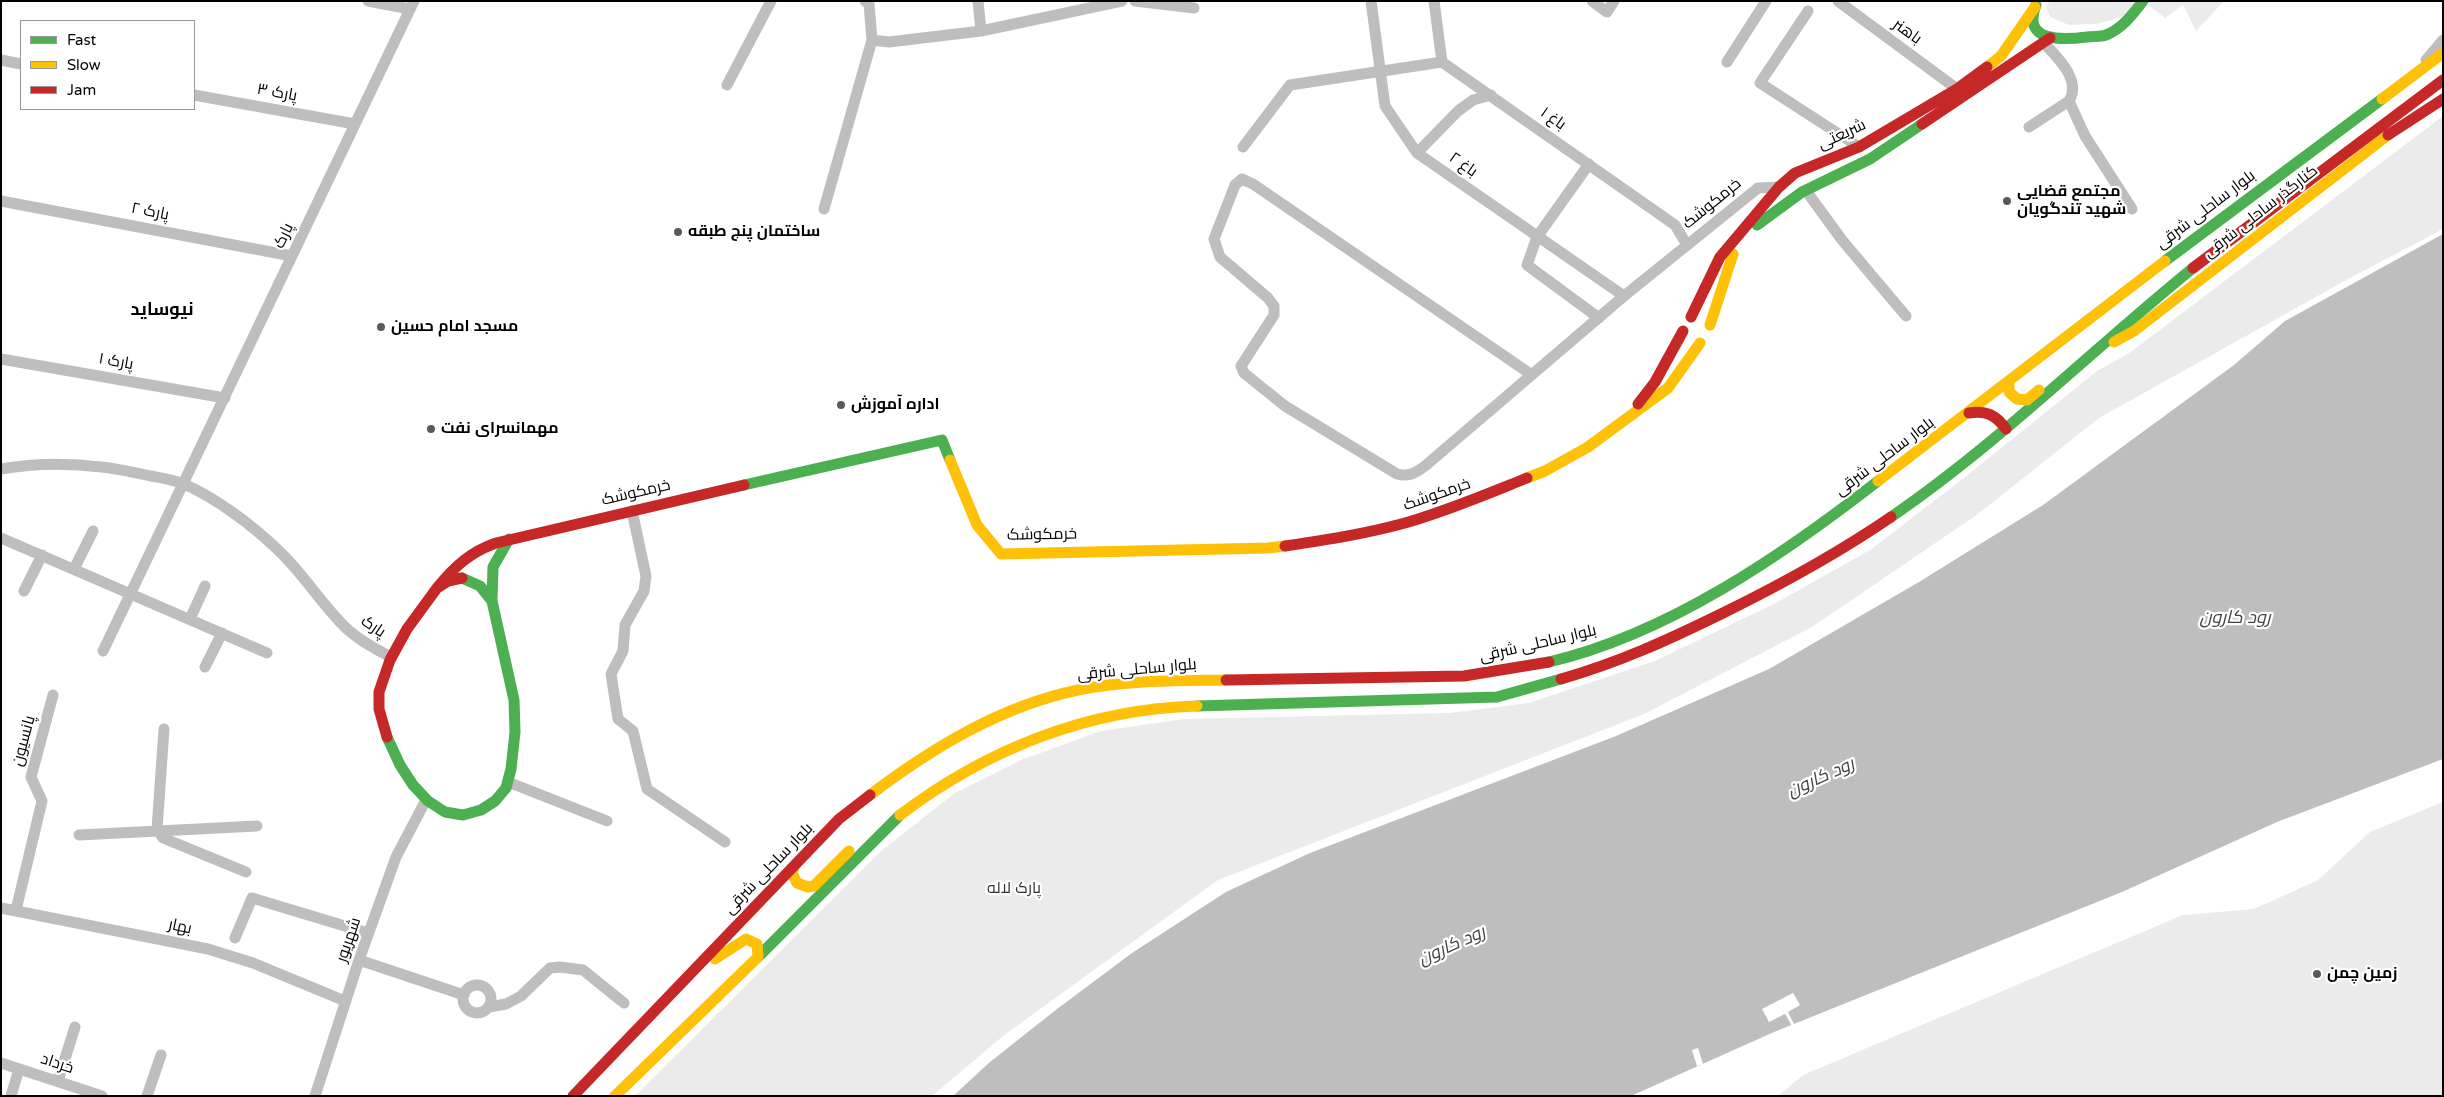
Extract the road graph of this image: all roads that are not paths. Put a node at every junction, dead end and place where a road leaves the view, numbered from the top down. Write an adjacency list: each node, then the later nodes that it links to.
1 (368, 1): 15 (street)
2 (771, 1): 30 (street)
3 (865, 1): 19 (street)
4 (978, 1): 18 (street)
5 (1122, 1): 18 (street)
6 (1135, 1): 16 (street)
7 (1371, 1): 28 (street, باغ ۲)
8 (1434, 1): 24 (street)
9 (1592, 1): 10 (street)
10 (1614, 1)
11 (1766, 1): 25 (street)
12 (1838, 1): 31 (street, باهنر)
13 (2143, 1): 20 (main road)
14 (2036, 4): 20 (main road, شریعتی); 31 (main road, شریعتی)
15 (412, 5): 36 (street, پارک)
16 (1194, 8)
17 (1808, 10): 39 (street)
18 (981, 31): 19 (street)
19 (872, 40): 49 (street)
20 (2047, 40): 35 (street); 41 (main road, شریعتی)
21 (2443, 40): 27 (street)
22 (2443, 53): 27 (main road, بلوار ساحلی شرقی)
23 (1, 60): 26 (street)
24 (1442, 62): 28 (street); 33 (street, باغ ۱)
25 (1727, 62)
26 (20, 64)
27 (2418, 70): 65 (main road, بلوار ساحلی شرقی)
28 (1380, 72): 38 (street); 40 (street, باغ ۲)
29 (2443, 80): 61 (main road)
30 (727, 86)
31 (1957, 89): 39 (main road, شریعتی)
32 (195, 95): 36 (street, پارک ۳)
33 (1491, 95): 40 (street); 42 (street, باغ ۱)
34 (2443, 99): 61 (main road, کنارگذر ساحلی شرقی)
35 (2069, 101): 37 (street); 48 (street)
36 (355, 124): 53 (street, پارک)
37 (2030, 128)
38 (1243, 147)
39 (1859, 147): 41 (main road); 43 (main road, شریعتی)
40 (1417, 153): 51 (street, باغ ۲)
41 (1870, 159): 46 (main road, شریعتی)
42 (1589, 164): 51 (street); 52 (street, باغ ۱)
43 (1805, 169): 44 (main road, شریعتی); 46 (main road)
44 (1793, 177): 45 (main road, شریعتی); 46 (main road)
45 (1779, 187): 50 (main road, شریعتی); 52 (street, خرمکوشک)
46 (1807, 190): 50 (main road, شریعتی); 55 (street)
47 (1, 201): 53 (street, پارک ۲)
48 (2132, 208)
49 (824, 209)
50 (1757, 220): 56 (main road, شریعتی); 58 (main road, شریعتی)
51 (1537, 237): 54 (street, باغ ۲); 57 (street)
52 (1687, 245): 54 (street, خرمکوشک)
53 (292, 256): 66 (street, پارک)
54 (1624, 296): 57 (street, خرمکوشک)
55 (1906, 316)
56 (1691, 317): 58 (main road); 59 (main road)
57 (1599, 318): 64 (street, خرمکوشک)
58 (1710, 325): 60 (main road)
59 (1683, 331): 60 (main road); 68 (main road)
60 (1700, 343): 68 (main road)
61 (2098, 348): 63 (main road)
62 (1, 359): 66 (street, پارک ۱)
63 (2086, 359): 65 (main road); 69 (main road)
64 (1532, 375): 64 (street, خرمکوشک)
65 (2009, 381): 67 (main road, بلوار ساحلی شرقی)
66 (225, 398): 71 (street, پارک)
67 (1969, 413): 69 (main road); 99 (main road, بلوار ساحلی شرقی)
68 (1628, 417): 72 (main road, خرمکوشک)
69 (2006, 429): 93 (main road)
70 (1, 468): 71 (street, پارک)
71 (184, 484): 81 (street, پارک); 87 (street, پارک)
72 (632, 511): 75 (main road, خرمکوشک); 98 (street)
73 (93, 531): 77 (street)
74 (1, 538): 76 (street)
75 (509, 539): 79 (main road, خرمکوشک); 82 (main road)
76 (42, 555): 77 (street); 80 (street)
77 (74, 569): 81 (street)
78 (205, 586): 83 (street)
79 (437, 588): 82 (main road); 87 (main road, خرمکوشک)
80 (24, 591)
81 (132, 593): 83 (street); 85 (street, پارک)
82 (492, 601): 91 (main road)
83 (190, 619): 84 (street)
84 (222, 633): 86 (street); 88 (street)
85 (103, 652)
86 (267, 653)
87 (391, 657): 92 (main road, خرمکوشک)
88 (205, 667)
89 (53, 695): 102 (street, پانسیون)
90 (164, 729): 96 (street)
91 (508, 782): 92 (main road); 94 (street)
92 (426, 800): 103 (street, شهریور)
93 (902, 814): 99 (main road); 105 (main road)
94 (607, 821)
95 (257, 826): 96 (street)
96 (157, 830): 97 (street); 100 (street)
97 (79, 835)
98 (725, 842)
99 (794, 867): 107 (main road, بلوار ساحلی شرقی)
100 (246, 872)
101 (1, 908): 102 (street, بهار)
102 (16, 910): 109 (street, بهار)
103 (368, 933): 104 (street); 106 (street, شهریور)
104 (235, 938)
105 (758, 956): 107 (main road); 123 (main road)
106 (359, 960): 108 (street); 109 (street, شهریور)
107 (689, 976): 122 (main road, بلوار ساحلی شرقی)
108 (464, 995): 111 (street); 111 (street)
109 (345, 1001): 121 (street, شهریور)
110 (624, 1003): 111 (street)
111 (490, 1007)
112 (74, 1027): 116 (street)
113 (161, 1055): 120 (street)
114 (1, 1063): 115 (street, خرداد)
115 (19, 1069): 116 (street, خرداد); 118 (street)
116 (58, 1082): 117 (street, خرداد)
117 (85, 1093): 119 (street, خرداد)
118 (11, 1096)
119 (102, 1096)
120 (147, 1096)
121 (315, 1096)
122 (573, 1096)
123 (615, 1096)

